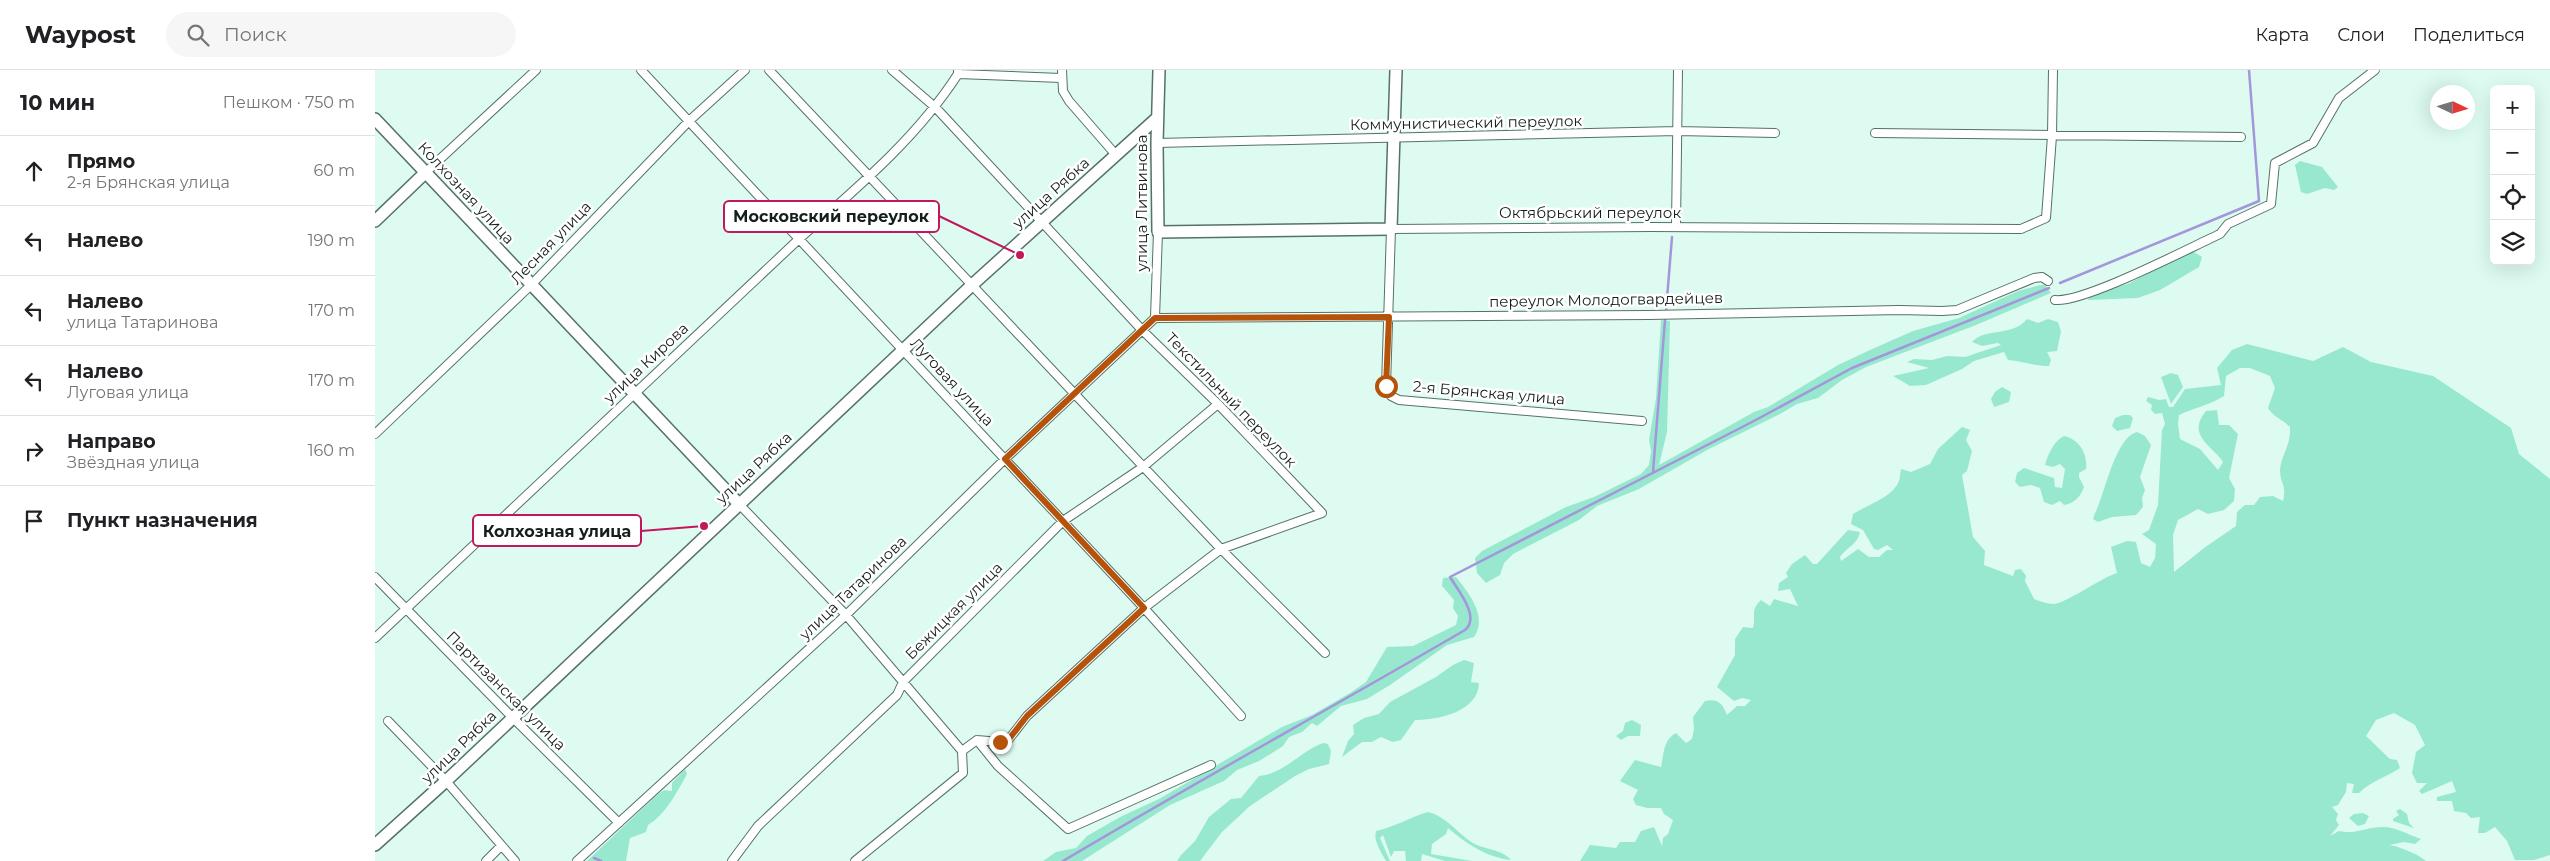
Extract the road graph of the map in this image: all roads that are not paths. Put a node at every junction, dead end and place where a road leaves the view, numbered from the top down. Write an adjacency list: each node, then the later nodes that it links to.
1 (536, 70): 25 (street)
2 (641, 70): 16 (street, Луговая улица)
3 (745, 70): 16 (street, Лесная улица)
4 (769, 70): 26 (street)
5 (891, 70): 13 (street, Текстильный переулок)
6 (1159, 70): 14 (main road, улица Литвинова)
7 (1396, 70): 22 (main road, 2-я Брянская улица)
8 (1678, 70): 17 (street)
9 (2053, 70): 20 (street)
10 (2375, 70): 36 (street)
11 (958, 72): 12 (street); 13 (street, улица Кирова)
12 (1062, 74): 24 (street)
13 (936, 108): 26 (street, улица Кирова); 28 (street, Текстильный переулок)
14 (1157, 118): 23 (main road, улица Литвинова); 24 (main road, улица Рябка)
15 (375, 119): 25 (main road, Колхозная улица)
16 (689, 121): 32 (street, Луговая улица); 34 (street, Лесная улица)
17 (1677, 131): 18 (street, Коммунистический переулок); 22 (street, Коммунистический переулок); 29 (street)
18 (1775, 133)
19 (1875, 133): 20 (street)
20 (2052, 136): 21 (street); 29 (street, Октябрьский переулок)
21 (2241, 137)
22 (1394, 138): 23 (street, Коммунистический переулок); 30 (main road, 2-я Брянская улица)
23 (1157, 143): 31 (main road, улица Литвинова)
24 (1115, 155): 28 (main road, улица Рябка)
25 (425, 173): 27 (main road); 34 (main road, Колхозная улица)
26 (870, 177): 32 (street, улица Кирова); 35 (street)
27 (375, 221)
28 (1041, 222): 35 (main road, улица Рябка); 39 (street, Текстильный переулок)
29 (1676, 227): 30 (street, Октябрьский переулок)
30 (1391, 229): 31 (main road, Октябрьский переулок); 37 (street, 2-я Брянская улица)
31 (1158, 232): 38 (street, улица Литвинова)
32 (799, 239): 40 (street, Луговая улица); 41 (street, улица Кирова)
33 (2048, 281): 37 (street, переулок Молодогвардейцев)
34 (531, 284): 41 (main road, Колхозная улица); 45 (street, Лесная улица)
35 (972, 285): 40 (main road, улица Рябка); 42 (street)
36 (2055, 300)
37 (1389, 317): 38 (street, переулок Молодогвардейцев); 44 (street, 2-я Брянская улица)
38 (1155, 318): 39 (street)
39 (1142, 330): 42 (street, улица Татаринова); 43 (street, Текстильный переулок)
40 (903, 349): 46 (street, Луговая улица); 48 (main road, улица Рябка)
41 (634, 393): 48 (main road, Колхозная улица); 53 (street, улица Кирова)
42 (1074, 394): 46 (street, улица Татаринова); 47 (street)
43 (1218, 404): 47 (street, Бежицкая улица); 50 (street, Текстильный переулок)
44 (1642, 421)
45 (375, 434)
46 (1005, 459): 49 (street, Луговая улица); 54 (street, улица Татаринова)
47 (1143, 467): 49 (street, Бежицкая улица); 50 (street)
48 (738, 503): 54 (street, Колхозная улица); 59 (main road, улица Рябка)
49 (1063, 521): 52 (street, Луговая улица); 57 (street, Бежицкая улица)
50 (1221, 549): 52 (street); 56 (street)
51 (375, 577): 53 (street, Партизанская улица)
52 (1144, 608): 58 (street, Луговая улица); 61 (street)
53 (405, 610): 55 (street, улица Кирова); 59 (street, Партизанская улица)
54 (846, 615): 57 (street, Колхозная улица); 65 (street, улица Татаринова)
55 (375, 638)
56 (1325, 653)
57 (903, 682): 62 (street, Колхозная улица); 71 (street, Бежицкая улица)
58 (1241, 716)
59 (512, 717): 64 (main road, улица Рябка); 65 (street, Партизанская улица)
60 (388, 720): 64 (street)
61 (977, 740): 62 (street); 63 (street)
62 (962, 752): 72 (street)
63 (1211, 765)
64 (446, 781): 66 (main road, улица Рябка); 67 (street)
65 (619, 822): 70 (street, улица Татаринова)
66 (375, 845)
67 (501, 846): 68 (street); 69 (street)
68 (486, 861)
69 (515, 861)
70 (577, 861)
71 (732, 861)
72 (855, 861)

